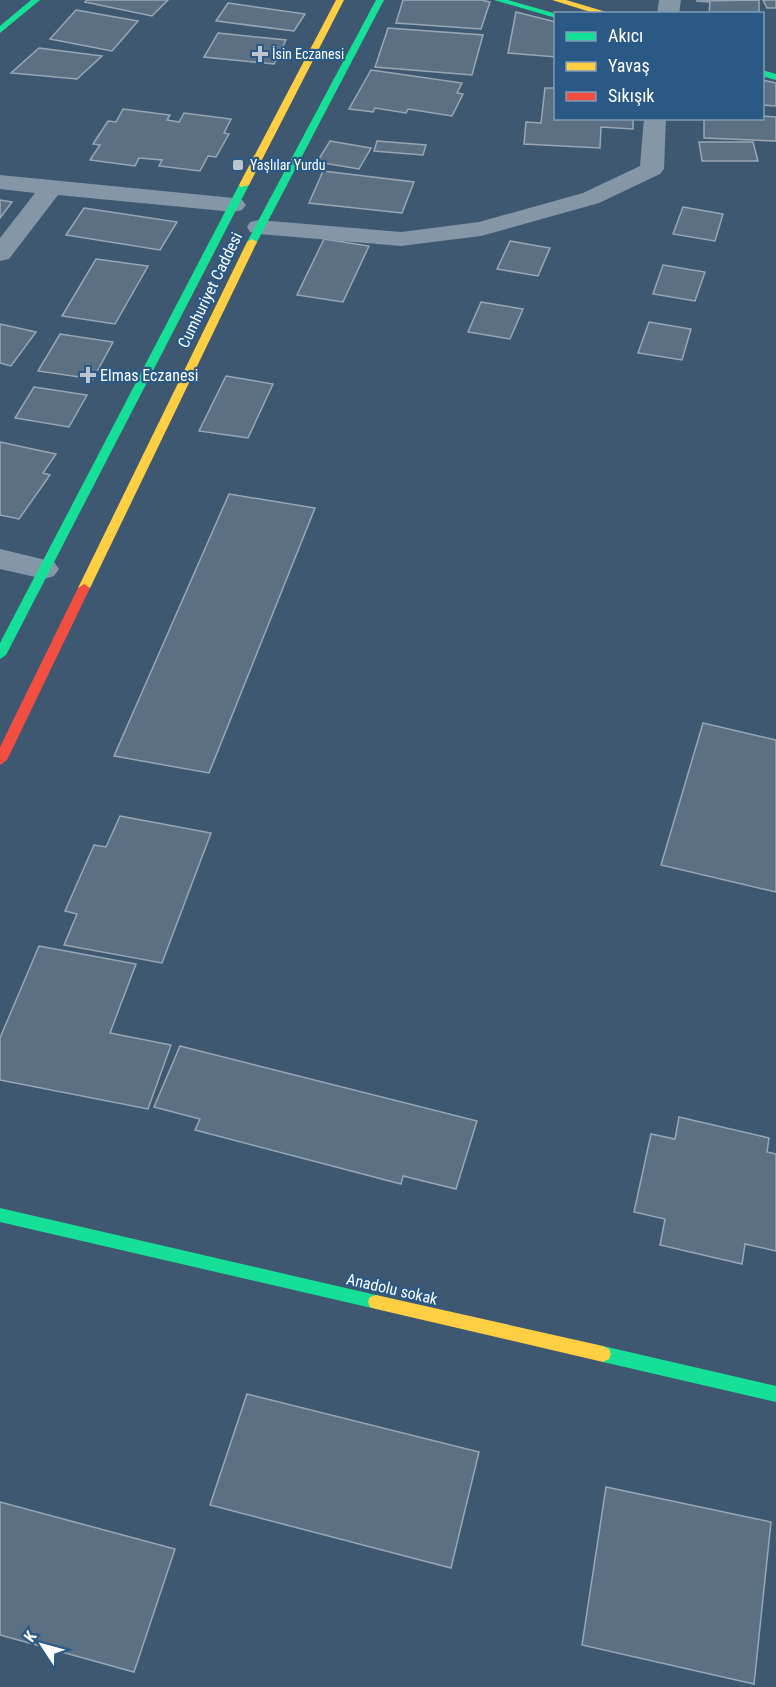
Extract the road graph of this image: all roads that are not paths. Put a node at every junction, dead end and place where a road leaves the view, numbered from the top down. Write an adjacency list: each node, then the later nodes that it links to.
1 (36, 0): 8 (main road)
2 (340, 0): 12 (main road, Cumhuriyet Caddesi)
3 (380, 0): 13 (main road, Cumhuriyet Caddesi)
4 (498, 0): 7 (main road)
5 (556, 0): 6 (main road)
6 (601, 12)
7 (554, 16)
8 (0, 30)
9 (656, 120): 13 (street)
10 (0, 182): 11 (street)
11 (52, 187): 12 (street); 14 (street)
12 (234, 205): 16 (main road, Cumhuriyet Caddesi)
13 (259, 227): 18 (main road, Cumhuriyet Caddesi)
14 (0, 254)
15 (0, 559): 16 (street)
16 (44, 569): 17 (main road, Cumhuriyet Caddesi)
17 (0, 655)
18 (0, 760)
19 (0, 1215): 20 (main road, Anadolu sokak)
20 (776, 1394)

